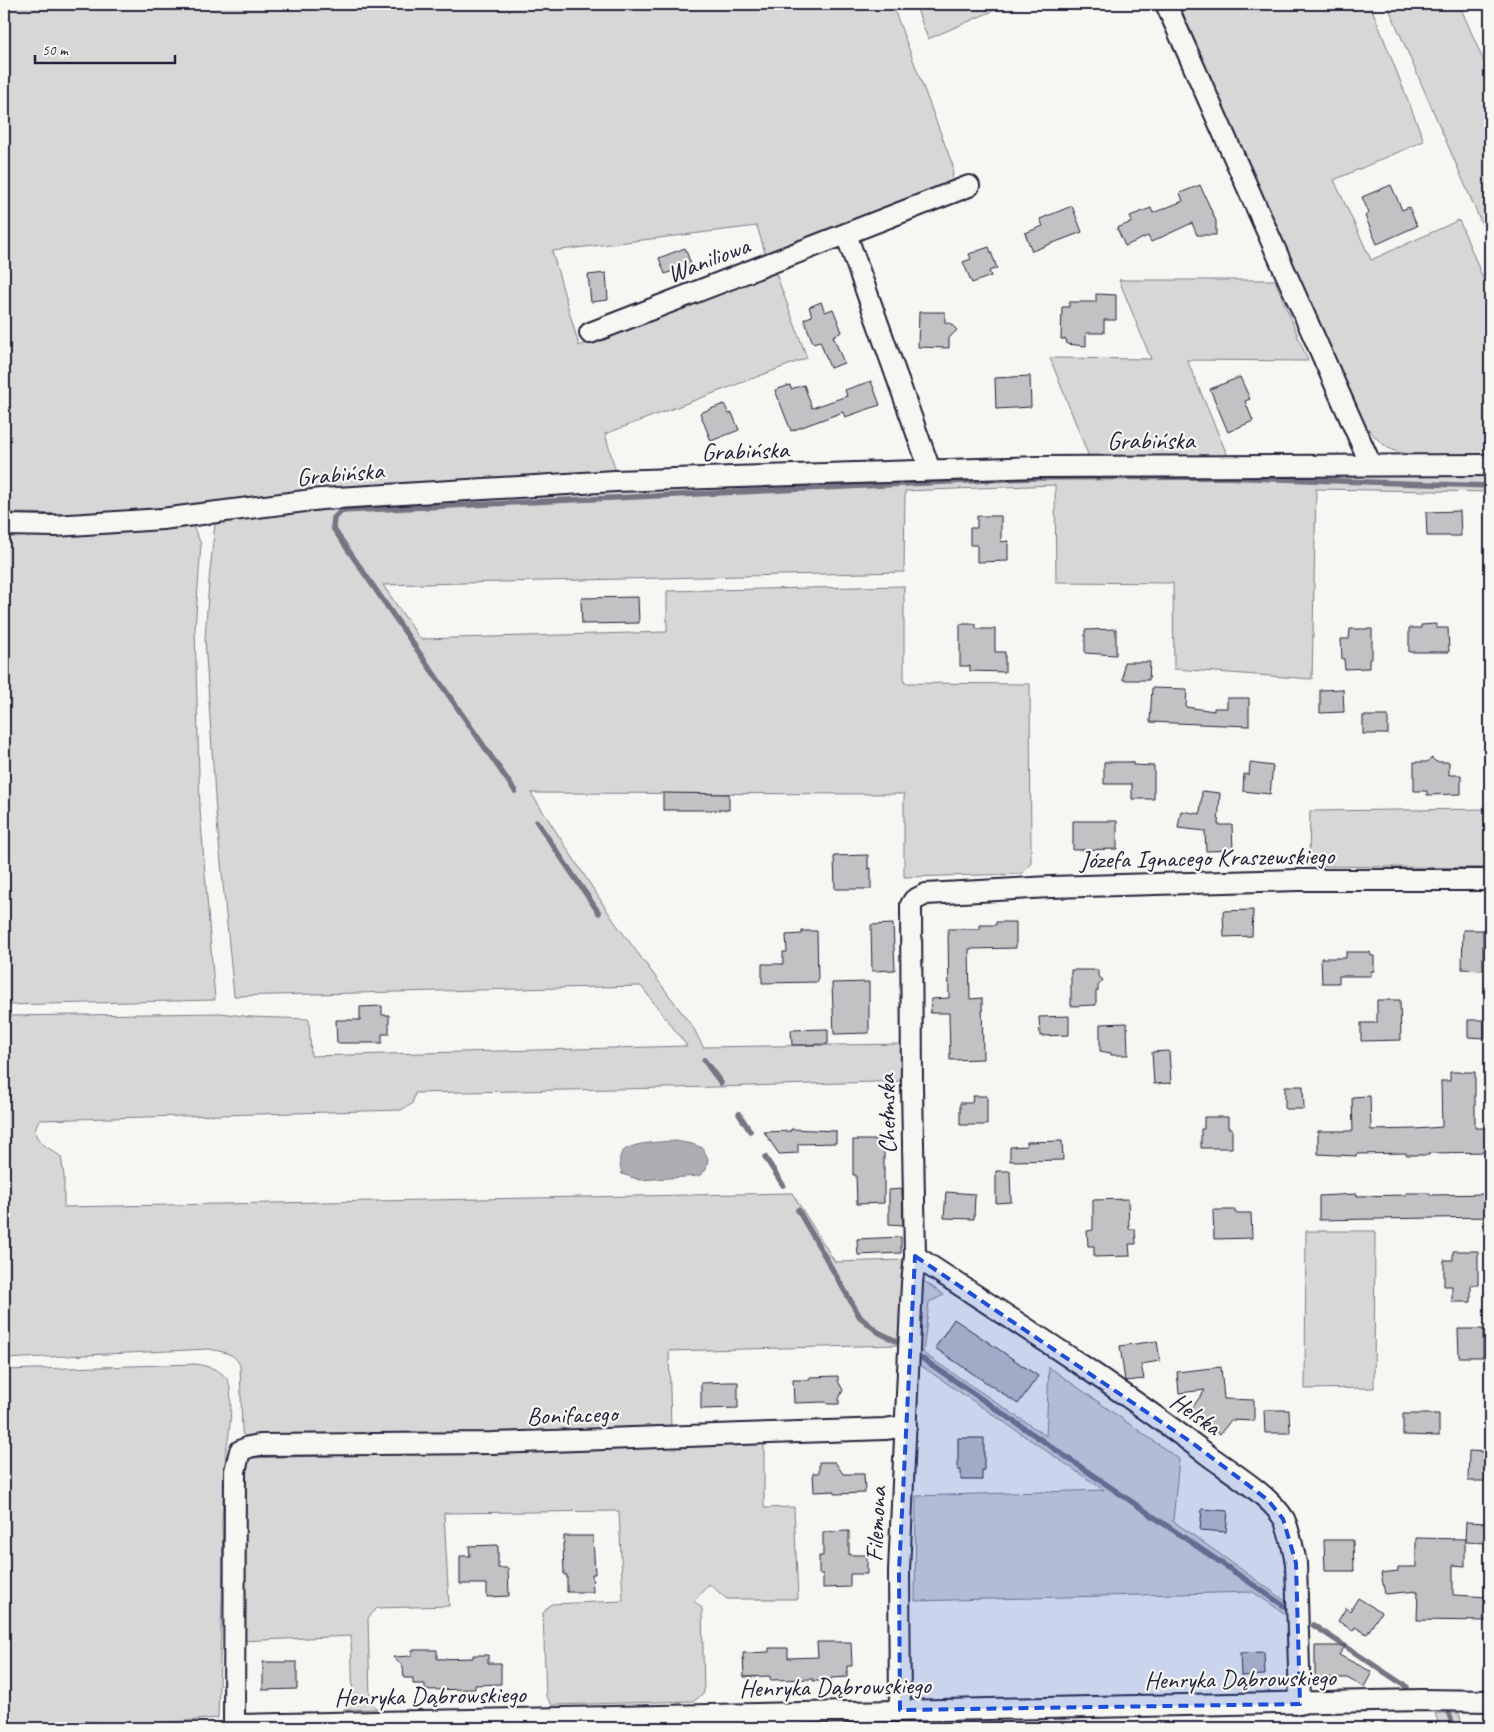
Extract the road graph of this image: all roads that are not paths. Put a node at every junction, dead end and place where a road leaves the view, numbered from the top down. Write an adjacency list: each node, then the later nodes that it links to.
1 (1166, 4): 5 (street)
2 (969, 186): 3 (street, Waniliowa)
3 (846, 234): 4 (street, Waniliowa); 7 (street)
4 (590, 333)
5 (1370, 465): 6 (street, Grabińska); 7 (street, Grabińska)
6 (1490, 465)
7 (930, 470): 8 (street, Grabińska)
8 (4, 525)
9 (1490, 880): 10 (street, Józefa Ignacego Kraszewskiego)
10 (926, 894): 11 (street, Chełmska)
11 (915, 1256): 12 (street, Chełmska); 15 (street, Helska)
12 (909, 1340): 13 (street, Filemona)
13 (906, 1426): 16 (street, Filemona); 17 (street, Bonifacego)
14 (1490, 1701): 15 (street, Henryka Dąbrowskiego)
15 (1300, 1704): 16 (street, Henryka Dąbrowskiego)
16 (900, 1710): 17 (street, Henryka Dąbrowskiego)
17 (234, 1727)

